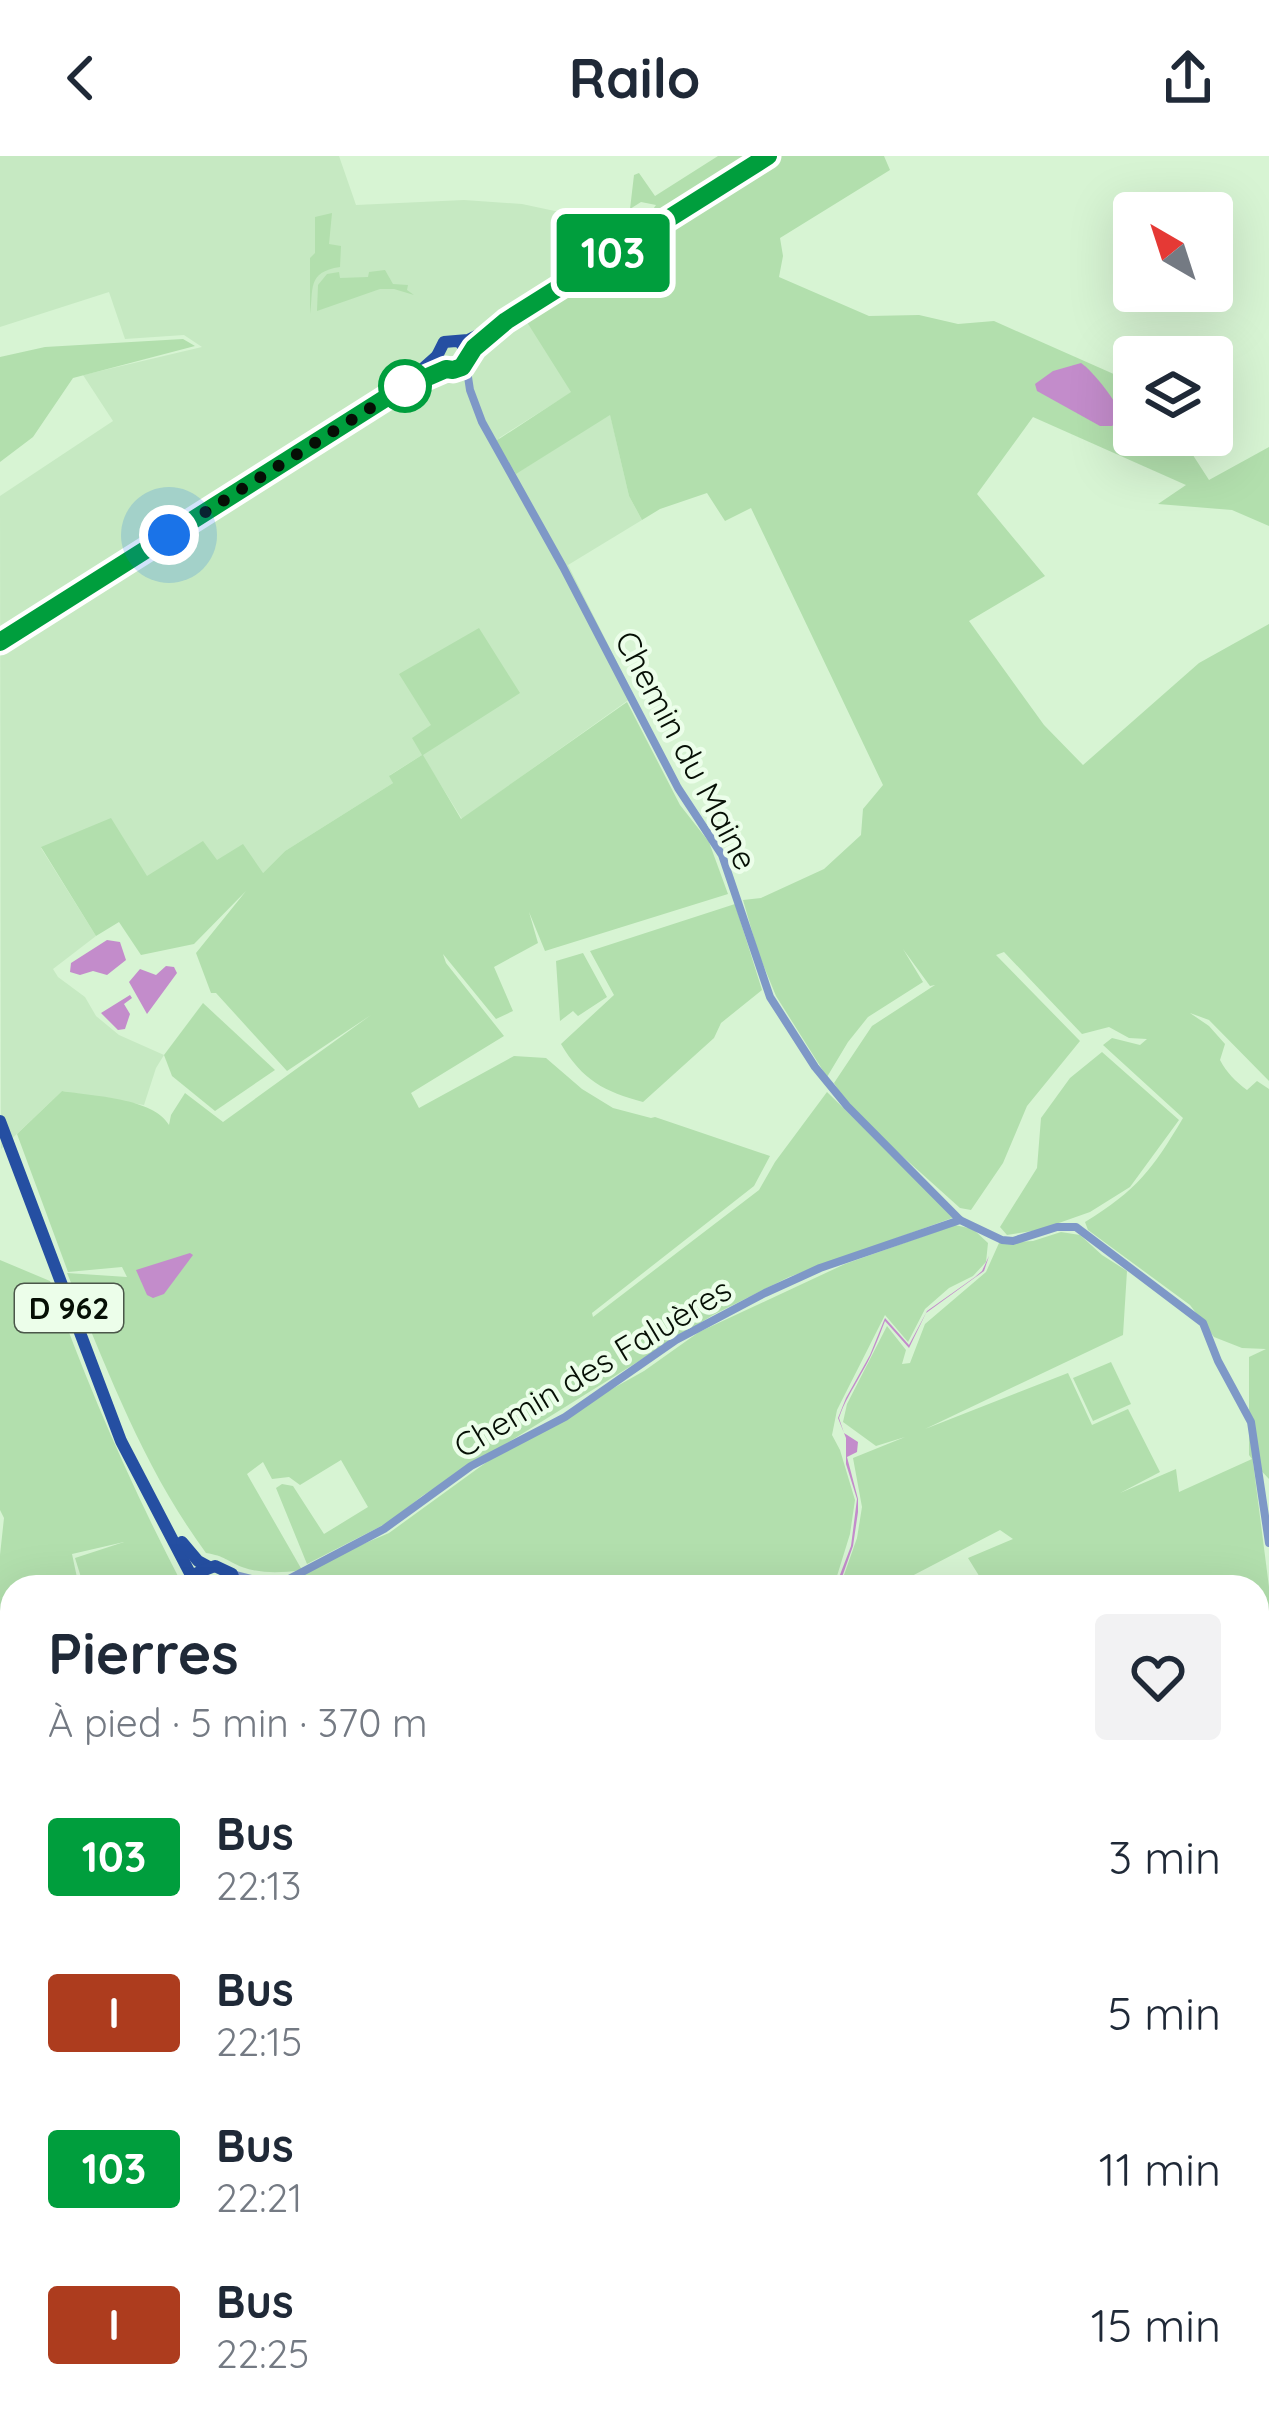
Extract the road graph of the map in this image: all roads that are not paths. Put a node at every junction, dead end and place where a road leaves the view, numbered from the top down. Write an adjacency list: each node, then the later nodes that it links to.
1 (768, 156): 2 (main road)
2 (506, 321): 3 (main road); 5 (main road)
3 (460, 342): 4 (main road); 5 (main road)
4 (437, 356): 5 (main road); 6 (main road)
5 (458, 364): 6 (main road); 9 (street, Chemin du Maine)
6 (400, 389): 7 (main road)
7 (0, 642)
8 (0, 1121): 10 (main road, D 962)
9 (961, 1220): 11 (street, Chemin du Maine); 16 (street, Chemin des Faluères)
10 (146, 1492): 12 (main road, D 962); 13 (main road, D 962)
11 (1269, 1543)
12 (209, 1567): 14 (main road); 15 (main road)
13 (188, 1575)
14 (200, 1575)
15 (228, 1575)
16 (297, 1575)

